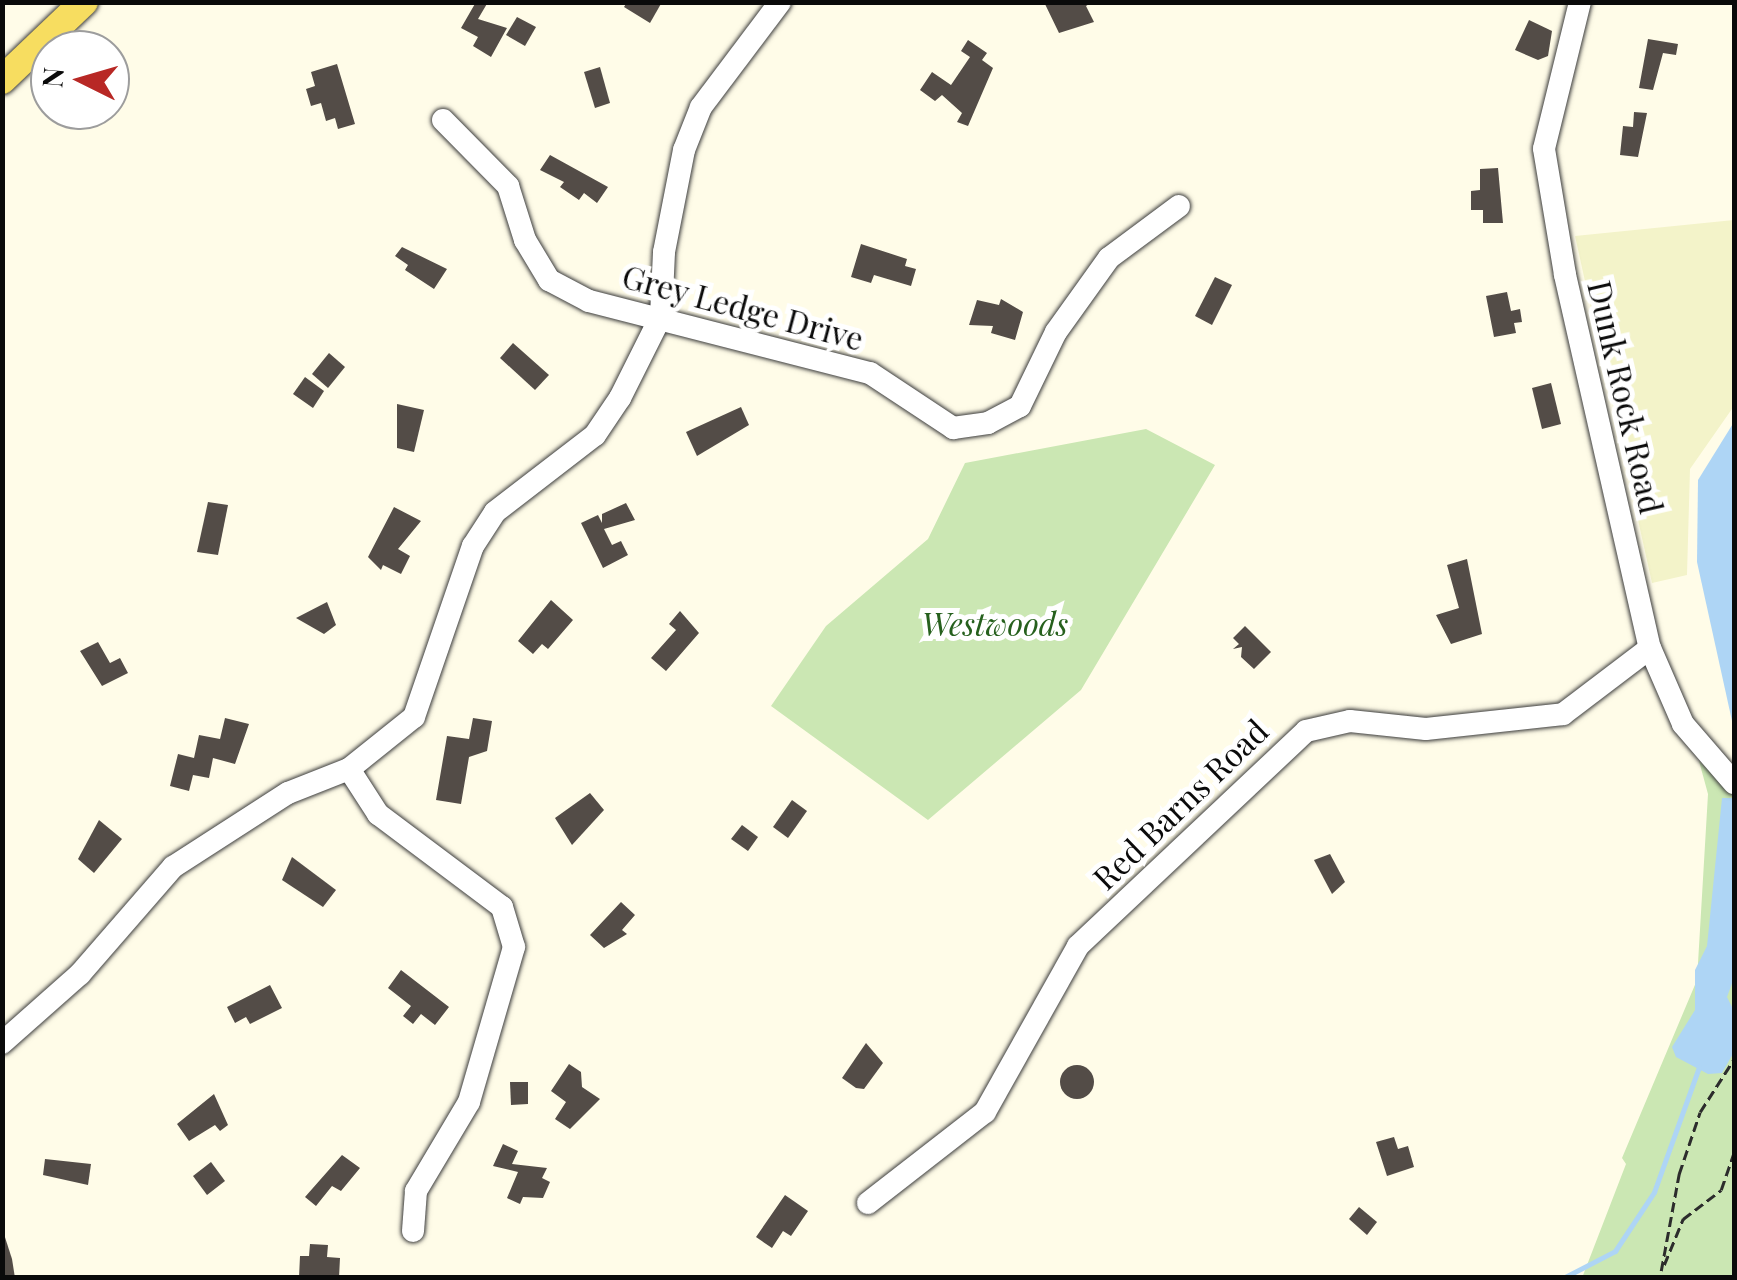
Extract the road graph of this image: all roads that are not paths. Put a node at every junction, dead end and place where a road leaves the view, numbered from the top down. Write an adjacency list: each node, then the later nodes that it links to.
1 (84, 2): 4 (main road)
2 (780, 2): 7 (street)
3 (1580, 2): 8 (street, Dunk Rock Road)
4 (2, 80)
5 (443, 120): 7 (street, Grey Ledge Drive)
6 (1180, 206): 7 (street, Grey Ledge Drive)
7 (661, 316): 9 (street)
8 (1650, 648): 10 (street, Dunk Rock Road); 12 (street, Red Barns Road)
9 (350, 769): 11 (street); 13 (street)
10 (1734, 782)
11 (2, 1043)
12 (868, 1203)
13 (413, 1231)

